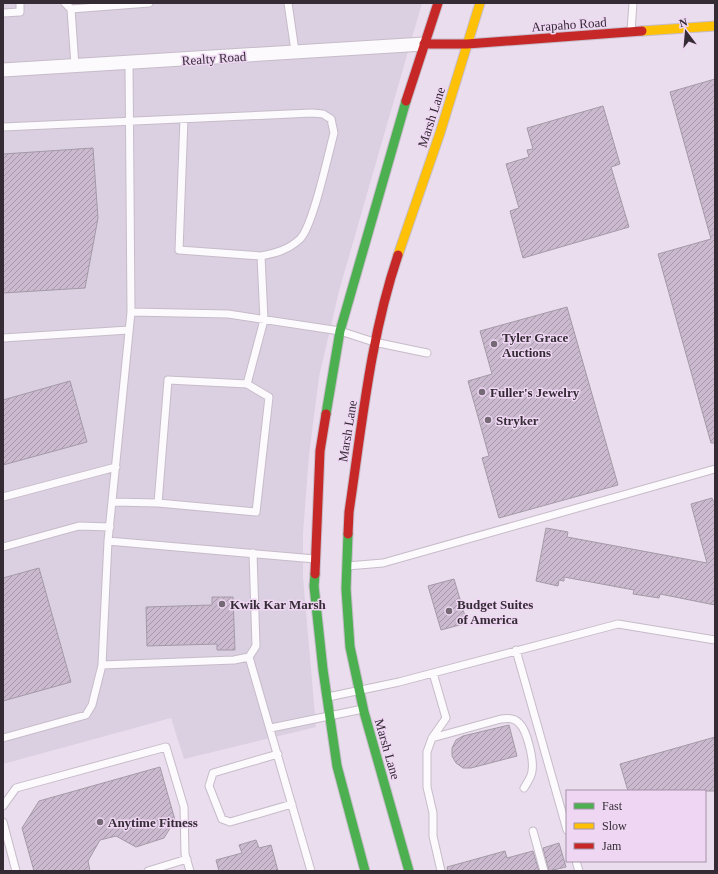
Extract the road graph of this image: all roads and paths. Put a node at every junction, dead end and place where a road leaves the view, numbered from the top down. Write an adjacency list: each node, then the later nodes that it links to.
1 (20, 3): 9 (lane)
2 (66, 3): 8 (lane)
3 (149, 3): 8 (lane)
4 (288, 3): 14 (lane)
5 (438, 3): 12 (main road, Marsh Lane)
6 (480, 3): 13 (main road, Marsh Lane)
7 (633, 3): 11 (lane)
8 (71, 9): 16 (lane)
9 (3, 13)
10 (715, 26): 11 (main road, Arapaho Road)
11 (631, 32): 13 (main road, Arapaho Road)
12 (424, 44): 13 (main road, Arapaho Road); 14 (street, Realty Road); 25 (main road, Marsh Lane)
13 (467, 44): 27 (main road, Marsh Lane)
14 (295, 52): 15 (street, Realty Road)
15 (129, 63): 16 (street, Realty Road); 19 (lane)
16 (75, 66): 17 (street, Realty Road)
17 (3, 70)
18 (184, 119): 19 (lane); 21 (lane); 21 (lane)
19 (131, 121): 20 (lane); 22 (lane)
20 (3, 127)
21 (261, 256): 23 (lane)
22 (131, 312): 23 (lane); 24 (lane)
23 (264, 320): 25 (lane); 29 (lane)
24 (129, 330): 26 (lane); 30 (lane)
25 (340, 331): 27 (lane); 39 (main road, Marsh Lane)
26 (3, 338)
27 (374, 342): 28 (lane); 40 (main road, Marsh Lane)
28 (427, 353)
29 (247, 384): 34 (lane); 34 (lane)
30 (116, 467): 32 (lane); 33 (lane)
31 (715, 469): 40 (lane)
32 (3, 497)
33 (112, 502): 34 (lane); 35 (lane)
34 (158, 503)
35 (110, 527): 36 (lane); 37 (lane)
36 (108, 541): 38 (lane); 44 (lane)
37 (3, 547)
38 (253, 553): 39 (lane); 43 (lane)
39 (316, 559): 47 (main road, Marsh Lane)
40 (347, 566): 46 (main road, Marsh Lane)
41 (715, 640): 42 (lane)
42 (516, 650): 45 (lane); 59 (lane)
43 (249, 657): 44 (lane); 50 (lane)
44 (102, 665): 51 (lane)
45 (432, 673): 46 (lane); 52 (lane)
46 (359, 690): 47 (lane); 48 (main road, Marsh Lane)
47 (327, 697): 49 (main road, Marsh Lane)
48 (363, 709): 49 (lane); 67 (main road, Marsh Lane)
49 (330, 715): 50 (lane); 66 (main road, Marsh Lane)
50 (271, 728): 53 (lane)
51 (3, 738)
52 (432, 738): 54 (lane); 68 (lane)
53 (278, 754): 56 (lane); 56 (lane)
54 (524, 788)
55 (6, 798): 57 (lane); 61 (lane)
56 (292, 804): 65 (lane)
57 (3, 806)
58 (3, 822): 62 (lane)
59 (566, 826)
60 (533, 831): 69 (lane)
61 (187, 859): 63 (lane); 64 (lane)
62 (16, 871)
63 (148, 871)
64 (190, 871)
65 (311, 871)
66 (365, 871)
67 (409, 871)
68 (441, 871)
69 (544, 871)

